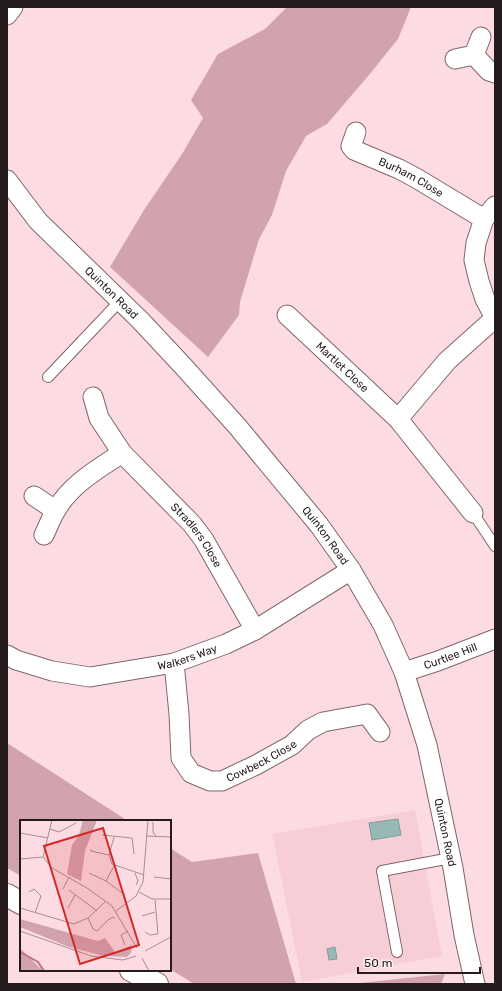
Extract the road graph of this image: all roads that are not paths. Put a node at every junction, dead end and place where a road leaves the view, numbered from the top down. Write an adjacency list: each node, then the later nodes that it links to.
1 (13, 7): 2 (street)
2 (7, 15)
3 (481, 37): 4 (street)
4 (474, 55): 5 (street); 6 (street)
5 (455, 59)
6 (495, 73)
7 (356, 132): 9 (street, Burham Close)
8 (7, 180): 10 (street, Quinton Road)
9 (489, 212): 12 (street)
10 (120, 302): 13 (lane); 22 (street, Quinton Road)
11 (287, 315): 15 (street, Martlet Close)
12 (495, 318): 15 (street)
13 (48, 377)
14 (93, 397): 16 (street, Stradlers Close)
15 (398, 419): 19 (street, Martlet Close)
16 (122, 453): 18 (street); 23 (street, Stradlers Close)
17 (34, 496): 18 (street)
18 (56, 510): 20 (street)
19 (473, 513): 21 (lane)
20 (44, 536)
21 (495, 546)
22 (351, 570): 23 (street, Walkers Way); 27 (street, Quinton Road)
23 (255, 630): 26 (street, Walkers Way)
24 (495, 639): 27 (street, Curtlee Hill)
25 (7, 656): 26 (street, Walkers Way)
26 (174, 663): 28 (street, Cowbeck Close)
27 (404, 672): 29 (street, Quinton Road)
28 (380, 732)
29 (451, 858): 32 (lane); 35 (street, Quinton Road)
30 (7, 895): 31 (street)
31 (20, 902)
32 (397, 952)
33 (133, 971): 34 (street)
34 (157, 984)
35 (475, 984)

